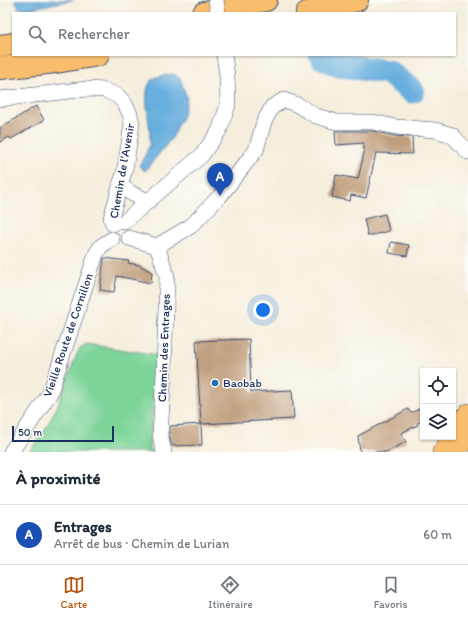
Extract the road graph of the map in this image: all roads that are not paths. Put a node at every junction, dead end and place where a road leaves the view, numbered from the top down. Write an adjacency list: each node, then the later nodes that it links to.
1 (216, 0): 5 (street, bridge)
2 (266, 0): 4 (highway)
3 (357, 0): 6 (highway)
4 (209, 12)
5 (218, 12)
6 (311, 12)
7 (12, 44): 8 (highway)
8 (0, 46)
9 (92, 56): 11 (highway)
10 (224, 56): 15 (street, Vieille Route de Cornillon)
11 (0, 68)
12 (0, 99): 14 (street, Chemin de l'Avenir)
13 (468, 152): 17 (street)
14 (120, 184): 15 (street); 16 (street, Chemin de l'Avenir)
15 (149, 201): 16 (street, Vieille Route de Cornillon)
16 (116, 229): 17 (street); 22 (street, Vieille Route de Cornillon)
17 (157, 246): 23 (street, Chemin des Entrages)
18 (468, 413): 19 (main road)
19 (456, 430)
20 (468, 435): 25 (main road)
21 (450, 440): 24 (main road)
22 (11, 452)
23 (164, 452)
24 (442, 452)
25 (457, 452)

